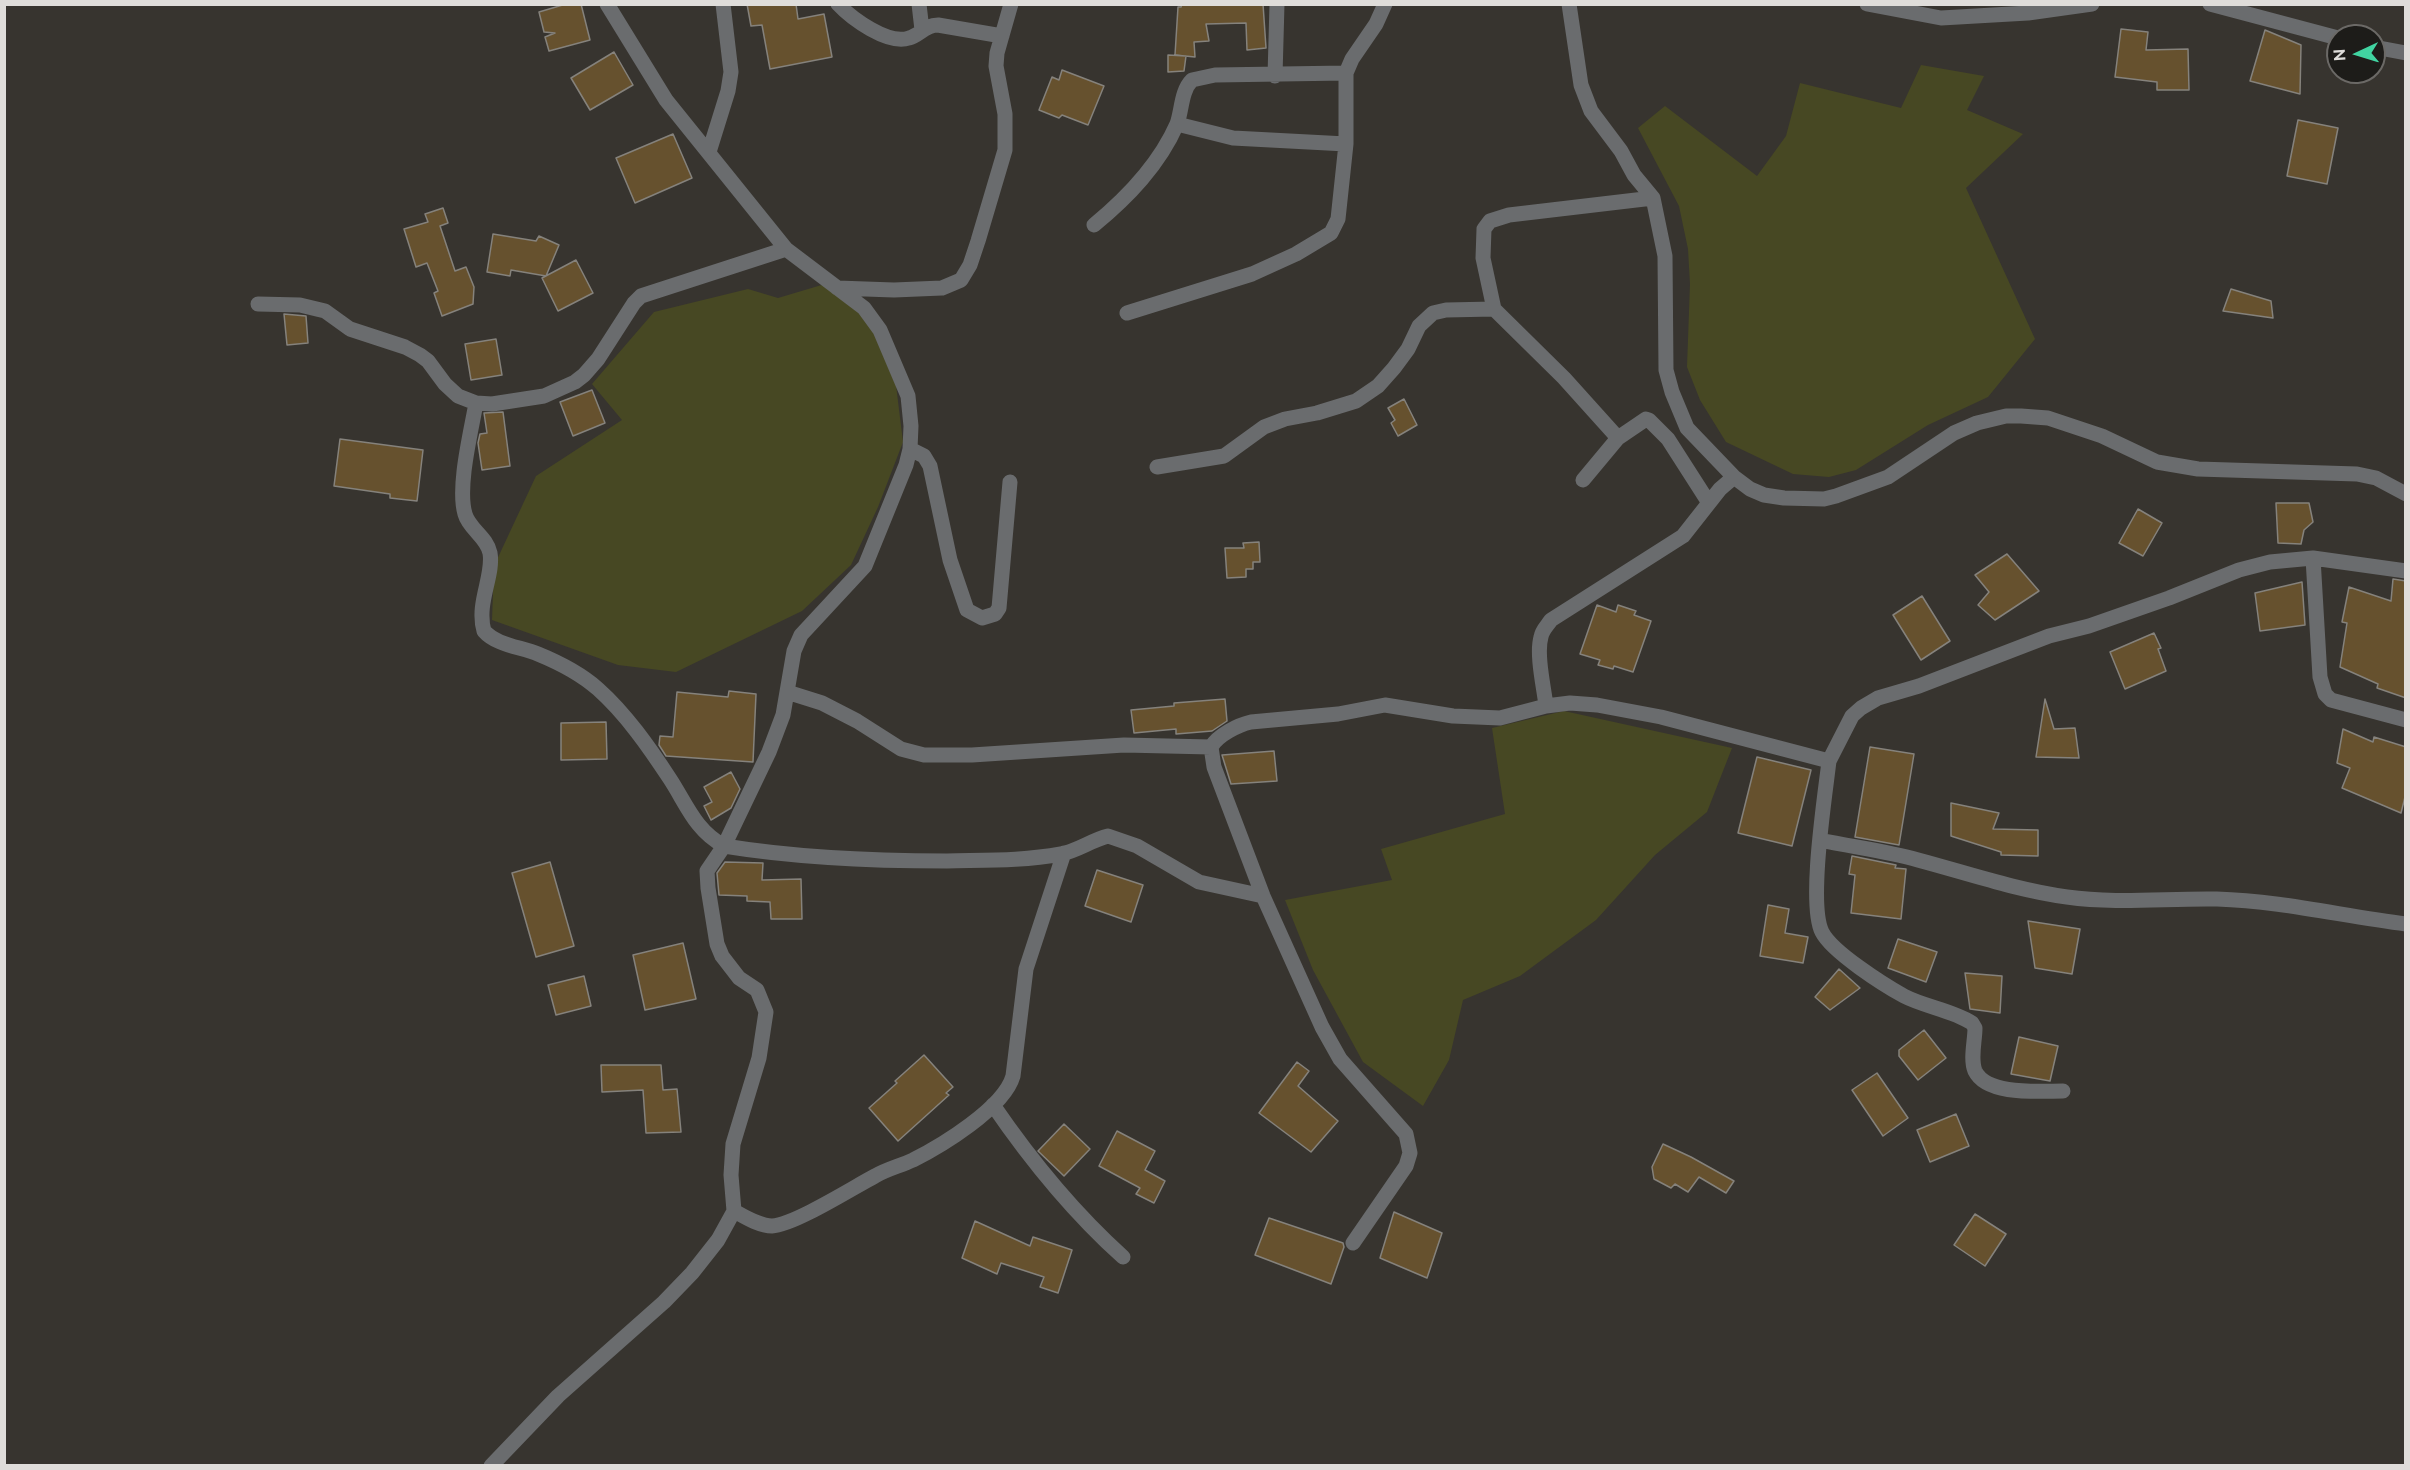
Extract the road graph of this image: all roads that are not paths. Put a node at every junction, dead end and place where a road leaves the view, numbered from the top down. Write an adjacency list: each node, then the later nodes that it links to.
1 (607, 4): 21 (street)
2 (723, 4): 21 (street)
3 (838, 4): 12 (street)
4 (919, 4): 12 (street)
5 (1011, 4): 14 (street)
6 (1277, 4): 18 (street)
7 (1385, 4): 17 (street)
8 (1569, 4): 22 (street)
9 (1868, 4): 10 (street)
10 (2092, 4)
11 (2210, 4): 13 (street)
12 (922, 30): 14 (street)
13 (2326, 35)
14 (1002, 36): 25 (street)
15 (2386, 49): 16 (street)
16 (2406, 53)
17 (1346, 73): 18 (street); 20 (street)
18 (1275, 76): 19 (street)
19 (1177, 124): 20 (street); 23 (street)
20 (1346, 144): 28 (street)
21 (709, 152): 24 (street)
22 (1653, 198): 27 (street); 33 (street)
23 (1094, 225)
24 (786, 249): 25 (street); 29 (street)
25 (837, 288): 31 (street)
26 (258, 304): 29 (street)
27 (1494, 309): 30 (street); 32 (street)
28 (1127, 313)
29 (476, 403): 46 (street)
30 (1618, 438): 34 (street); 37 (street)
31 (910, 449): 35 (street); 40 (street)
32 (1157, 467)
33 (1734, 477): 36 (street); 37 (street)
34 (1583, 480)
35 (1011, 482)
36 (2406, 494)
37 (1709, 503): 41 (street)
38 (2313, 558): 39 (street); 42 (street); 44 (street)
39 (2406, 571)
40 (787, 692): 43 (street); 46 (street)
41 (1546, 706): 43 (street); 44 (street)
42 (2406, 720)
43 (1211, 747): 48 (street)
44 (1829, 760): 45 (street)
45 (1820, 840): 49 (street); 50 (street)
46 (724, 846): 47 (street); 52 (street)
47 (1064, 853): 48 (street); 51 (street)
48 (1263, 896): 53 (street)
49 (2406, 924)
50 (2063, 1091)
51 (993, 1105): 52 (street); 54 (street)
52 (734, 1211): 55 (street)
53 (1353, 1243)
54 (1122, 1257)
55 (491, 1466)

